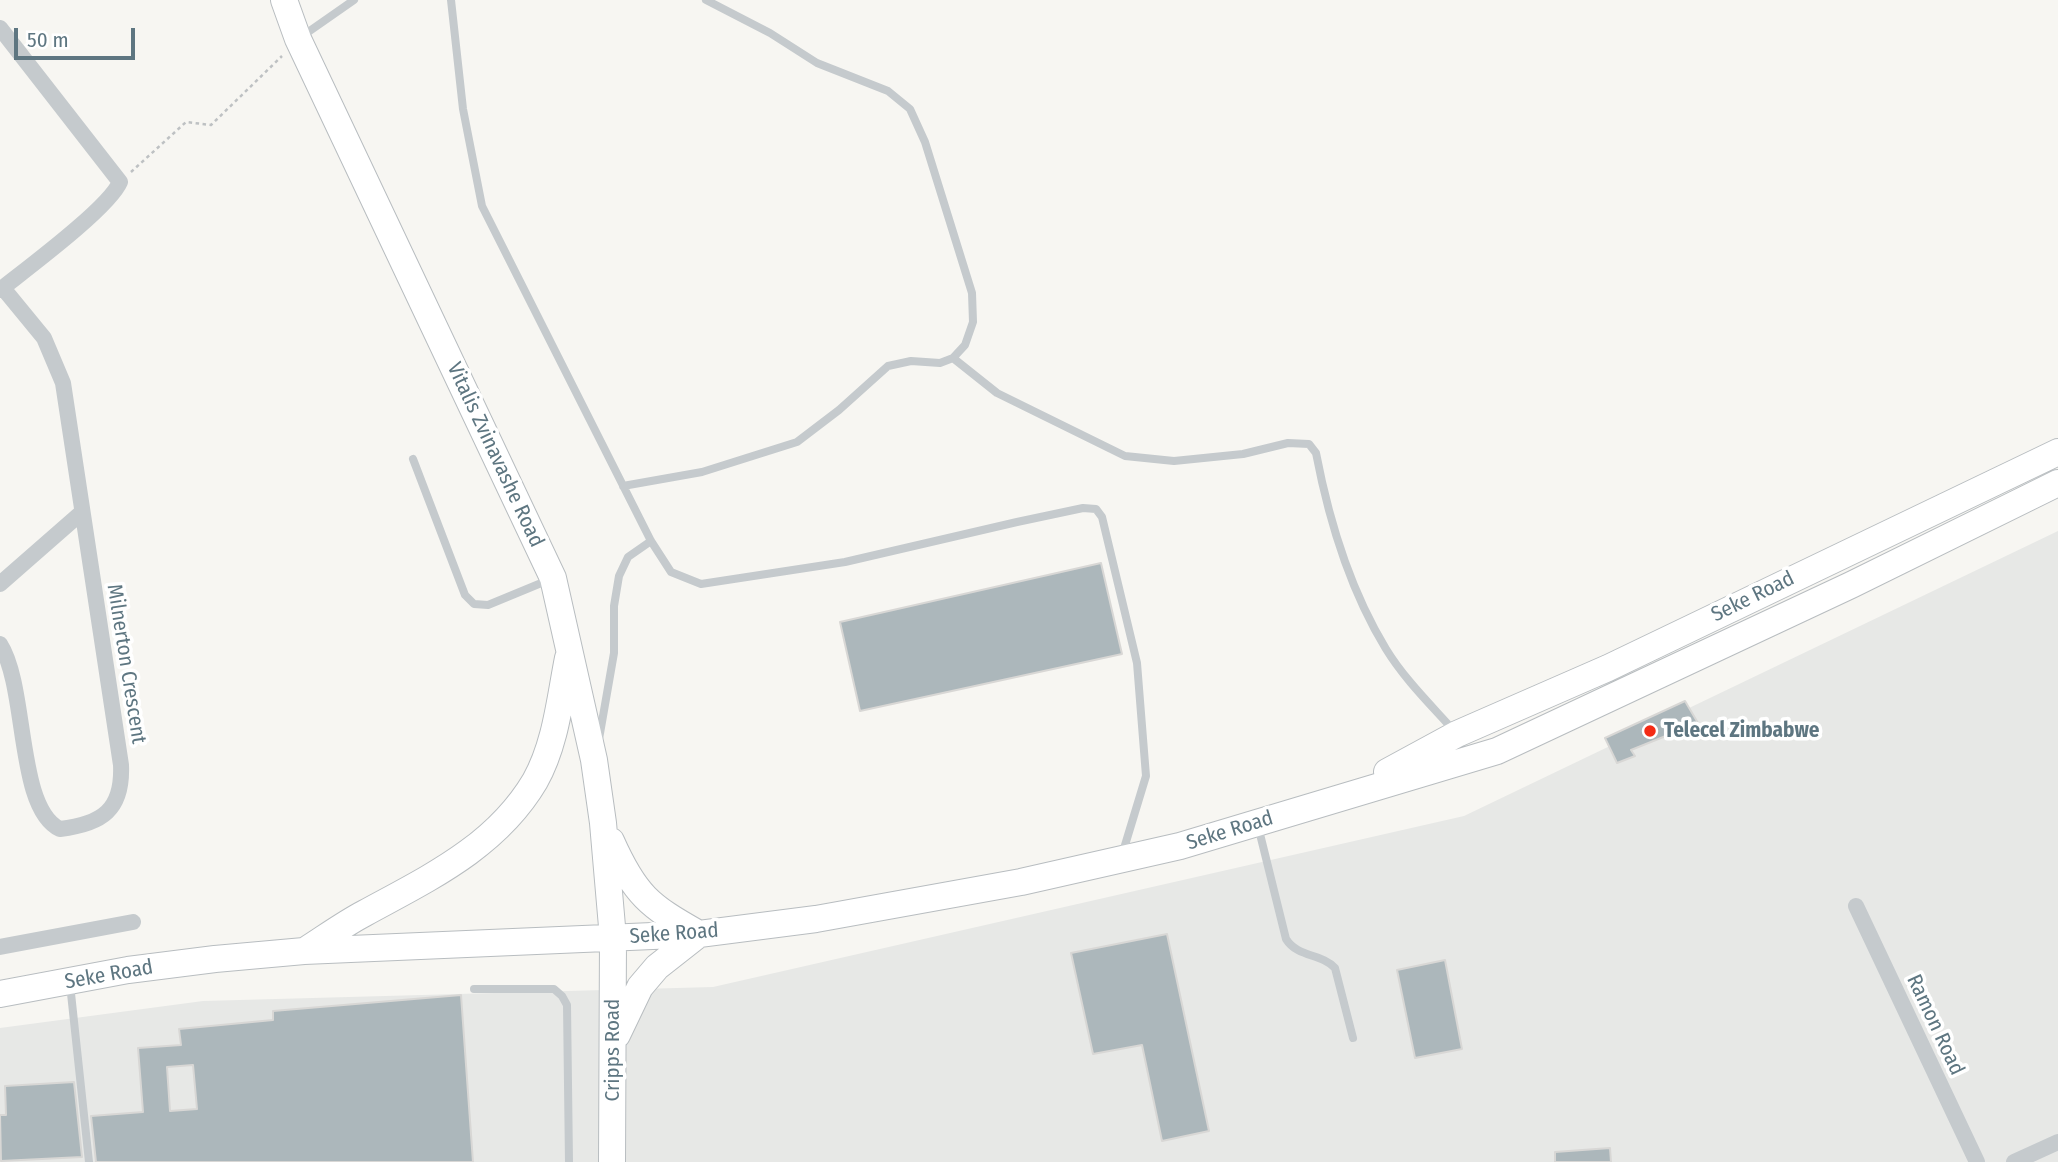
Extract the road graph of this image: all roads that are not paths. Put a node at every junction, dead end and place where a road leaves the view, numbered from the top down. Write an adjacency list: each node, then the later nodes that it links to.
1 (284, 0): 6 (main road, Vitalis Zvinavashe Road)
2 (354, 0): 6 (lane)
3 (451, 0): 12 (lane)
4 (706, 0): 8 (lane)
5 (0, 28): 7 (street)
6 (298, 39): 15 (main road, Vitalis Zvinavashe Road)
7 (2, 289): 13 (street, Milnerton Crescent)
8 (954, 358): 12 (lane); 19 (lane)
9 (2058, 452): 19 (main road, Seke Road)
10 (413, 459): 15 (lane)
11 (2058, 483): 21 (main road, Seke Road)
12 (623, 486): 14 (lane)
13 (81, 513): 16 (street); 17 (street, Milnerton Crescent)
14 (651, 541): 20 (lane); 24 (lane)
15 (554, 578): 18 (main road, Vitalis Zvinavashe Road)
16 (0, 584)
17 (0, 644)
18 (570, 646): 20 (main road, Vitalis Zvinavashe Road); 30 (main road)
19 (1457, 734): 21 (main road, Seke Road)
20 (594, 760): 22 (main road, Vitalis Zvinavashe Road)
21 (1336, 799): 23 (main road, Seke Road)
22 (603, 823): 27 (main road); 28 (main road, Vitalis Zvinavashe Road)
23 (1258, 823): 24 (main road, Seke Road); 34 (lane)
24 (1120, 860): 27 (main road, Seke Road)
25 (1856, 906): 40 (street, Ramon Road)
26 (133, 922): 29 (street)
27 (699, 934): 28 (main road, Seke Road); 35 (main road)
28 (613, 938): 30 (main road, Seke Road); 35 (main road, Cripps Road)
29 (0, 947)
30 (304, 951): 31 (main road, Seke Road)
31 (70, 981): 33 (main road, Seke Road); 37 (lane)
32 (474, 989): 38 (lane)
33 (0, 995)
34 (1353, 1038)
35 (613, 1043): 39 (main road, Cripps Road)
36 (2058, 1142): 41 (street)
37 (89, 1162)
38 (569, 1162)
39 (612, 1162)
40 (1977, 1162)
41 (2014, 1162)

